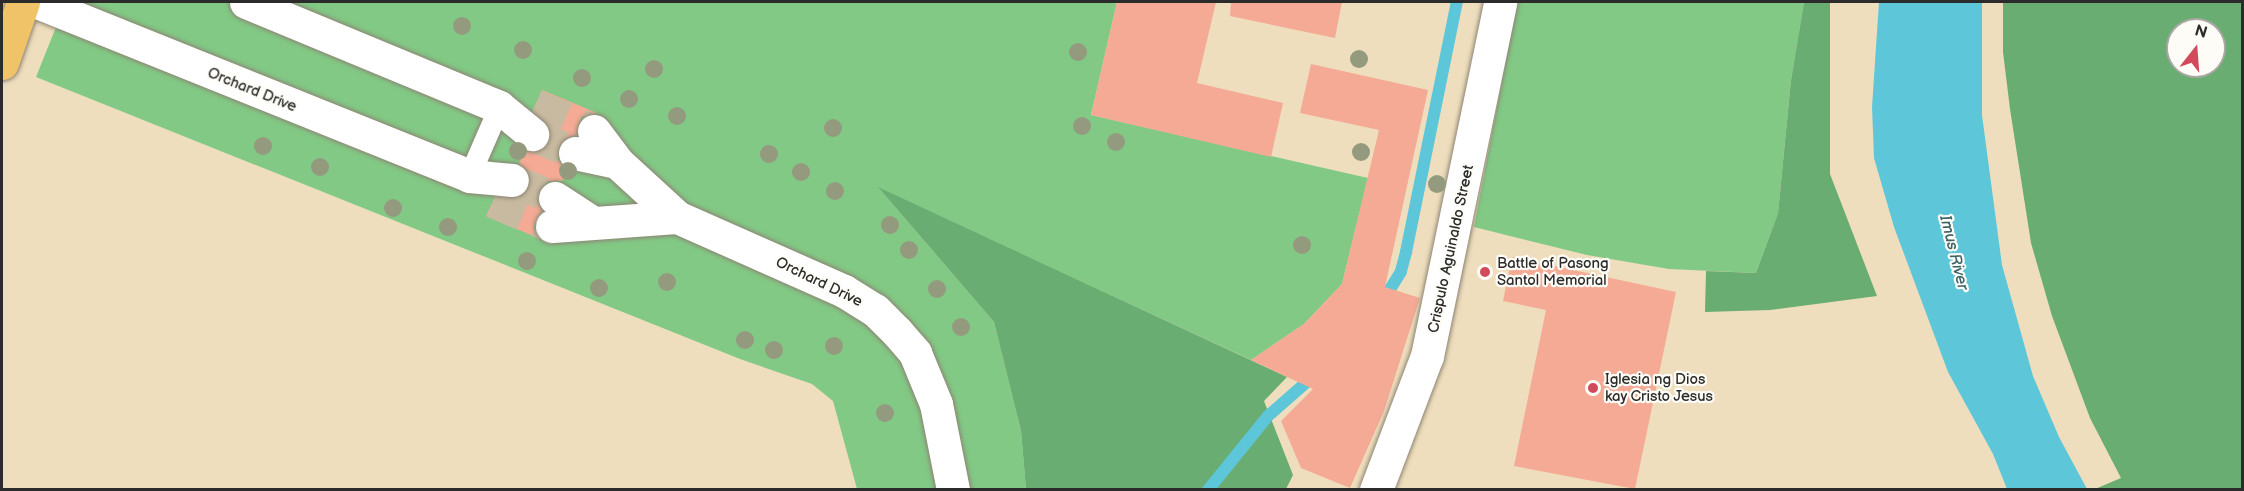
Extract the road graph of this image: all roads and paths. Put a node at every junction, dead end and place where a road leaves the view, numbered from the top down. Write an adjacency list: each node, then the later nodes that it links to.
1 (23, 2): 5 (highway)
2 (37, 2): 9 (street, Orchard Drive)
3 (246, 2): 6 (street)
4 (1500, 2): 14 (street, Crispulo Aguinaldo Street)
5 (2, 63)
6 (500, 107): 7 (street); 9 (lane)
7 (533, 120)
8 (584, 142): 12 (street, Orchard Drive)
9 (469, 176): 10 (street, Orchard Drive)
10 (503, 190)
11 (553, 212): 12 (street, Orchard Drive)
12 (676, 217): 13 (street, Orchard Drive)
13 (953, 489)
14 (1376, 489)

